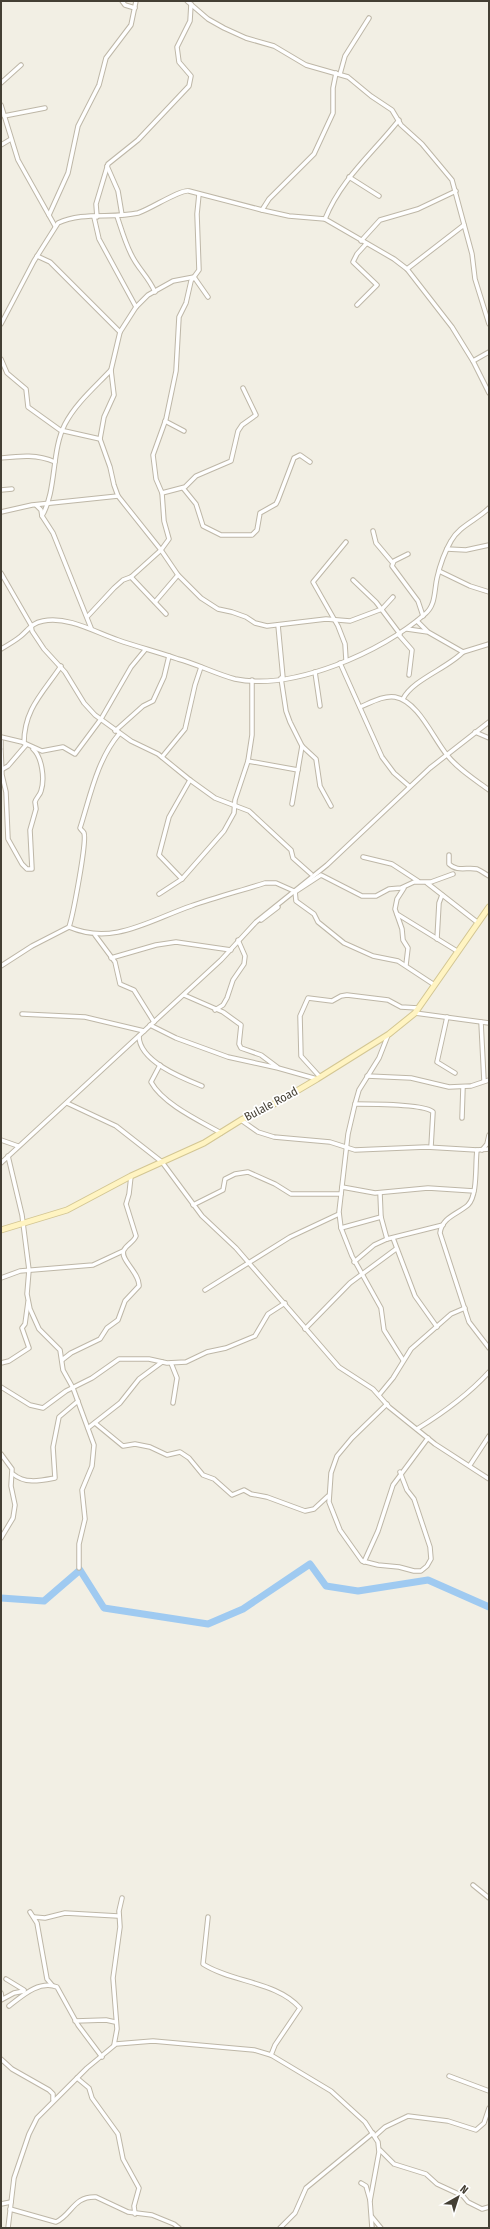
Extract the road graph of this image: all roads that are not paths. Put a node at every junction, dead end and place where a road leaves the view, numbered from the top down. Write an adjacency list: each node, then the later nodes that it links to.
1 (122, 1): 5 (street)
2 (136, 1): 5 (street)
3 (186, 1): 4 (street)
4 (191, 4): 8 (street); 16 (street)
5 (135, 8): 22 (street)
6 (369, 18): 8 (street)
7 (21, 65): 9 (street)
8 (338, 74): 13 (street); 21 (street)
9 (1, 83)
10 (1, 105): 12 (street)
11 (45, 108): 12 (street)
12 (4, 116): 14 (street)
13 (399, 120): 17 (street); 18 (street)
14 (11, 139): 15 (street); 22 (street)
15 (1, 145)
16 (107, 166): 23 (street); 25 (street)
17 (349, 177): 20 (street); 26 (street)
18 (456, 191): 27 (street); 29 (street)
19 (199, 194): 21 (street); 23 (street); 33 (street)
20 (379, 196)
21 (262, 210): 26 (street)
22 (49, 215): 28 (street)
23 (122, 215): 24 (street)
24 (117, 216): 25 (street); 34 (street)
25 (96, 217): 28 (street); 37 (street)
26 (325, 219): 29 (street)
27 (464, 225): 32 (street); 39 (street)
28 (55, 226): 31 (street)
29 (361, 241): 30 (street)
30 (366, 244): 32 (street); 36 (street)
31 (37, 256): 38 (street); 40 (street)
32 (407, 269): 43 (street)
33 (194, 277): 34 (street); 35 (street); 47 (street)
34 (154, 292): 37 (street)
35 (208, 296)
36 (357, 305)
37 (136, 307): 40 (street)
38 (1, 324)
39 (489, 324)
40 (120, 332): 44 (street)
41 (489, 352): 43 (street)
42 (1, 359): 48 (street)
43 (473, 362): 46 (street)
44 (111, 370): 48 (street); 50 (street)
45 (243, 388): 54 (street)
46 (489, 393)
47 (165, 421): 49 (street); 57 (street)
48 (63, 431): 50 (street); 52 (street)
49 (184, 432)
50 (100, 439): 58 (street)
51 (1, 458): 52 (street)
52 (55, 462): 59 (street)
53 (310, 462): 54 (street)
54 (183, 488): 57 (street)
55 (12, 489): 56 (street)
56 (1, 490)
57 (162, 493): 68 (street)
58 (118, 496): 59 (street); 68 (street)
59 (49, 504): 60 (street); 63 (street)
60 (36, 505): 62 (street); 63 (street)
61 (489, 508): 67 (street)
62 (1, 512)
63 (42, 516): 81 (street)
64 (373, 531): 70 (street)
65 (346, 542): 83 (street)
66 (489, 545): 67 (street)
67 (447, 549): 71 (street)
68 (161, 550): 73 (street); 74 (street)
69 (408, 554): 70 (street)
70 (392, 562): 82 (street)
71 (439, 571): 76 (street); 82 (street)
72 (1, 573): 85 (street)
73 (178, 575): 78 (street); 86 (street)
74 (131, 577): 78 (street); 81 (street)
75 (352, 580): 79 (street)
76 (489, 592)
77 (393, 597): 79 (street)
78 (155, 602): 80 (street)
79 (382, 609): 83 (street); 90 (street)
80 (166, 614)
81 (88, 616): 87 (street)
82 (423, 616): 84 (street)
83 (336, 620): 86 (street); 96 (street)
84 (417, 621): 88 (street); 89 (street)
85 (31, 625): 87 (street); 92 (street); 98 (street)
86 (278, 625): 102 (street)
87 (91, 628): 93 (street)
88 (406, 629): 89 (street); 90 (street)
89 (428, 632): 94 (street)
90 (399, 634): 96 (street); 101 (street)
91 (489, 644): 94 (street)
92 (1, 649)
93 (145, 650): 95 (street); 107 (street)
94 (463, 652): 104 (street)
95 (169, 656): 99 (street); 109 (street)
96 (346, 660): 97 (street)
97 (340, 663): 100 (street); 106 (street)
98 (61, 666): 107 (street); 115 (street)
99 (201, 667): 103 (street); 120 (street)
100 (315, 672): 102 (street); 105 (street)
101 (409, 675)
102 (282, 678): 103 (street); 116 (street)
103 (252, 680): 121 (street)
104 (404, 699): 106 (street); 119 (street)
105 (320, 706)
106 (360, 707): 125 (street)
107 (101, 719): 109 (street); 118 (street)
108 (489, 722): 110 (street)
109 (115, 731): 111 (street)
110 (475, 732): 113 (street); 119 (street)
111 (119, 734): 120 (street); 145 (street)
112 (1, 737): 115 (street)
113 (489, 738)
114 (1, 741): 117 (street)
115 (25, 744): 118 (street); 122 (street)
116 (302, 746): 123 (street); 129 (street)
117 (1, 749): 122 (street)
118 (33, 749): 122 (street)
119 (446, 755): 125 (street); 126 (street)
120 (162, 757): 124 (street)
121 (248, 761): 123 (street); 127 (street)
122 (2, 770)
123 (298, 770): 128 (street)
124 (190, 780): 127 (street); 135 (street)
125 (409, 786): 139 (street)
126 (489, 790)
127 (235, 804): 132 (street); 135 (street)
128 (292, 804)
129 (332, 806)
130 (449, 855): 134 (street)
131 (363, 858): 136 (street)
132 (311, 874)
133 (453, 874): 137 (street)
134 (489, 876)
135 (182, 879): 140 (street)
136 (418, 881): 137 (street); 138 (street)
137 (427, 883): 141 (street)
138 (404, 887): 139 (street); 143 (street)
139 (294, 891): 146 (street); 148 (street); 152 (street)
140 (159, 894)
141 (442, 895): 144 (street); 147 (street)
142 (489, 906): 144 (street, Bulale Road)
143 (396, 912): 147 (street); 152 (street)
144 (477, 922): 150 (street, Bulale Road)
145 (69, 928): 146 (street); 153 (street)
146 (95, 935): 151 (street)
147 (437, 939): 150 (street)
148 (238, 940): 149 (street); 157 (street)
149 (231, 950): 151 (street); 155 (street)
150 (457, 952): 154 (street, Bulale Road)
151 (111, 958): 161 (street)
152 (406, 965): 154 (street)
153 (1, 966)
154 (433, 984): 156 (street, Bulale Road)
155 (184, 995): 157 (street); 161 (street)
156 (418, 1008): 158 (street, Bulale Road); 172 (street)
157 (215, 1010): 169 (street)
158 (414, 1013): 160 (street); 166 (street, Bulale Road)
159 (22, 1014): 165 (street)
160 (447, 1017): 162 (street); 170 (street)
161 (154, 1022): 164 (street)
162 (481, 1022): 163 (street); 174 (street)
163 (489, 1022)
164 (150, 1025): 165 (street); 169 (street)
165 (144, 1031): 167 (street)
166 (389, 1034): 171 (street); 172 (street, Bulale Road)
167 (139, 1036): 168 (street); 177 (street)
168 (160, 1065): 175 (street); 181 (street)
169 (278, 1068): 172 (street)
170 (455, 1073)
171 (368, 1076): 176 (street); 178 (street)
172 (318, 1078): 180 (street, Bulale Road)
173 (489, 1080): 174 (street)
174 (484, 1081): 176 (street)
175 (202, 1086)
176 (463, 1087): 179 (street)
177 (67, 1103): 184 (street); 191 (street)
178 (355, 1104): 185 (street); 186 (street)
179 (462, 1118)
180 (241, 1120): 181 (street, Bulale Road); 185 (street)
181 (222, 1133): 191 (street, Bulale Road)
182 (489, 1136): 189 (street)
183 (1, 1140): 184 (street)
184 (18, 1146): 190 (street)
185 (347, 1146): 186 (street); 194 (street)
186 (431, 1147): 188 (street)
187 (489, 1149): 189 (street)
188 (477, 1150): 189 (street); 195 (street)
189 (482, 1150)
190 (8, 1156): 192 (street); 201 (street)
191 (162, 1162): 193 (street, Bulale Road); 198 (street)
192 (1, 1163)
193 (131, 1176): 201 (street, Bulale Road); 208 (street)
194 (342, 1187): 196 (street); 197 (street)
195 (474, 1191): 196 (street); 202 (street)
196 (380, 1193): 200 (street)
197 (341, 1194): 198 (street); 199 (street)
198 (193, 1205): 209 (street)
199 (339, 1214): 203 (street); 209 (street)
200 (381, 1217): 203 (street); 206 (street)
201 (22, 1222): 204 (street, Bulale Road); 211 (street)
202 (443, 1225): 205 (street); 217 (street)
203 (341, 1228): 210 (street)
204 (1, 1230)
205 (392, 1238): 206 (street); 207 (street)
206 (387, 1239): 210 (street)
207 (396, 1249): 212 (street); 218 (street)
208 (123, 1252): 211 (street); 221 (street)
209 (249, 1262): 214 (street); 216 (street)
210 (354, 1262): 212 (street)
211 (29, 1270): 213 (street); 215 (street)
212 (362, 1272): 219 (street); 222 (street)
213 (1, 1278)
214 (205, 1290)
215 (28, 1301): 221 (street); 224 (street)
216 (285, 1302): 219 (street); 225 (street)
217 (465, 1308): 218 (street); 220 (street)
218 (437, 1327): 222 (street)
219 (305, 1329): 229 (street)
220 (489, 1348)
221 (62, 1360): 228 (street)
222 (403, 1360): 229 (street)
223 (162, 1362): 225 (street); 228 (street); 233 (street)
224 (1, 1363)
225 (171, 1363): 231 (street)
226 (489, 1372): 235 (street)
227 (1, 1387): 228 (street)
228 (73, 1388): 230 (street)
229 (380, 1395): 232 (street)
230 (78, 1401): 234 (street); 241 (street)
231 (173, 1403)
232 (387, 1404): 235 (street); 243 (street)
233 (95, 1423): 234 (street); 243 (street)
234 (88, 1428): 246 (street)
235 (417, 1429): 237 (street)
236 (489, 1436): 239 (street)
237 (428, 1438): 239 (street); 240 (street)
238 (1, 1454): 241 (street)
239 (470, 1465): 242 (street)
240 (400, 1472): 245 (street); 245 (street)
241 (13, 1474): 244 (street)
242 (489, 1479)
243 (328, 1496): 245 (street)
244 (1, 1538)
245 (364, 1562)
246 (79, 1568)
247 (473, 1885): 249 (street)
248 (122, 1898): 251 (street)
249 (489, 1898)
250 (30, 1912): 252 (street)
251 (118, 1916): 252 (street); 261 (street)
252 (34, 1917): 255 (street)
253 (208, 1917): 263 (street)
254 (6, 1978): 256 (street)
255 (52, 1985): 256 (street); 260 (street)
256 (25, 1991): 258 (street); 259 (street)
257 (1, 1994): 258 (street)
258 (3, 1999)
259 (9, 2006)
260 (75, 2021): 261 (street); 264 (street)
261 (115, 2022): 262 (street)
262 (114, 2046): 263 (street); 264 (street)
263 (271, 2055): 271 (street)
264 (102, 2057): 267 (street)
265 (1, 2059): 269 (street)
266 (449, 2076): 268 (street)
267 (77, 2078): 269 (street); 279 (street)
268 (489, 2091)
269 (52, 2101): 275 (street)
270 (489, 2109): 271 (street)
271 (374, 2134): 272 (street); 283 (street)
272 (379, 2149): 274 (street); 277 (street)
273 (361, 2183): 274 (street)
274 (370, 2201): 280 (street)
275 (11, 2202): 276 (street); 278 (street)
276 (1, 2204)
277 (489, 2208)
278 (10, 2210): 279 (street); 281 (street)
279 (135, 2214): 282 (street)
280 (371, 2216): 284 (street); 285 (street)
281 (8, 2228)
282 (179, 2228)
283 (280, 2228)
284 (372, 2228)
285 (381, 2228)

